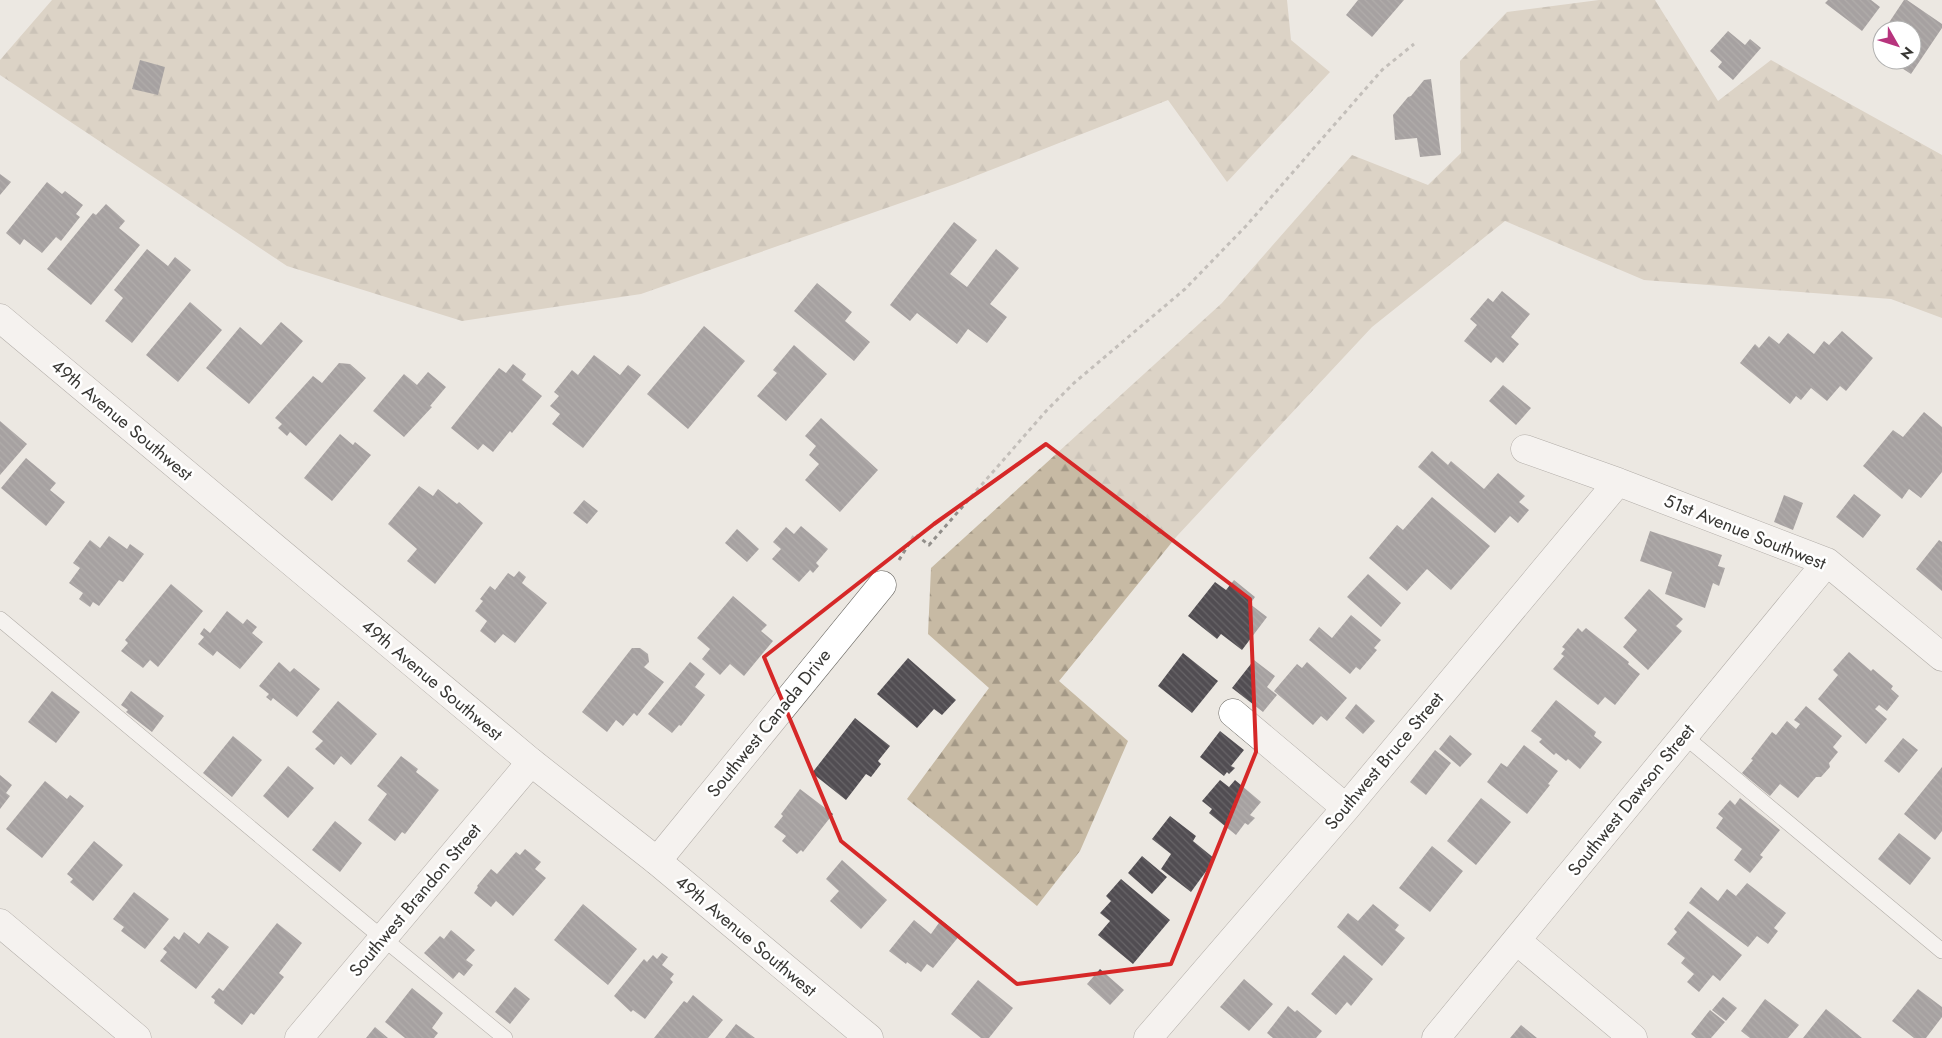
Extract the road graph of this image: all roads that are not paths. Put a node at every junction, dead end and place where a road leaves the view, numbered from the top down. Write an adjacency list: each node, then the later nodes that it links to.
1 (0, 318): 10 (street, 49th Avenue Southwest)
2 (1525, 449): 3 (street, 51st Avenue Southwest)
3 (1618, 482): 4 (street, 51st Avenue Southwest); 11 (street, Southwest Bruce Street)
4 (1827, 562): 7 (street, 51st Avenue Southwest); 9 (street, Southwest Dawson Street)
5 (888, 576): 12 (street, Southwest Canada Drive)
6 (0, 619): 14 (lane)
7 (1942, 657)
8 (1233, 713): 11 (street)
9 (1683, 735): 15 (street, Southwest Dawson Street); 16 (lane)
10 (531, 762): 12 (street, 49th Avenue Southwest); 14 (street, Southwest Brandon Street)
11 (1346, 808): 21 (street, Southwest Bruce Street)
12 (657, 861): 20 (street, 49th Avenue Southwest)
13 (0, 923): 17 (street)
14 (383, 938): 18 (street, Southwest Brandon Street); 19 (lane)
15 (1517, 941): 22 (street, Southwest Dawson Street); 23 (street)
16 (1942, 951)
17 (137, 1038)
18 (299, 1038)
19 (505, 1038)
20 (869, 1038)
21 (1148, 1038)
22 (1436, 1038)
23 (1633, 1038)

